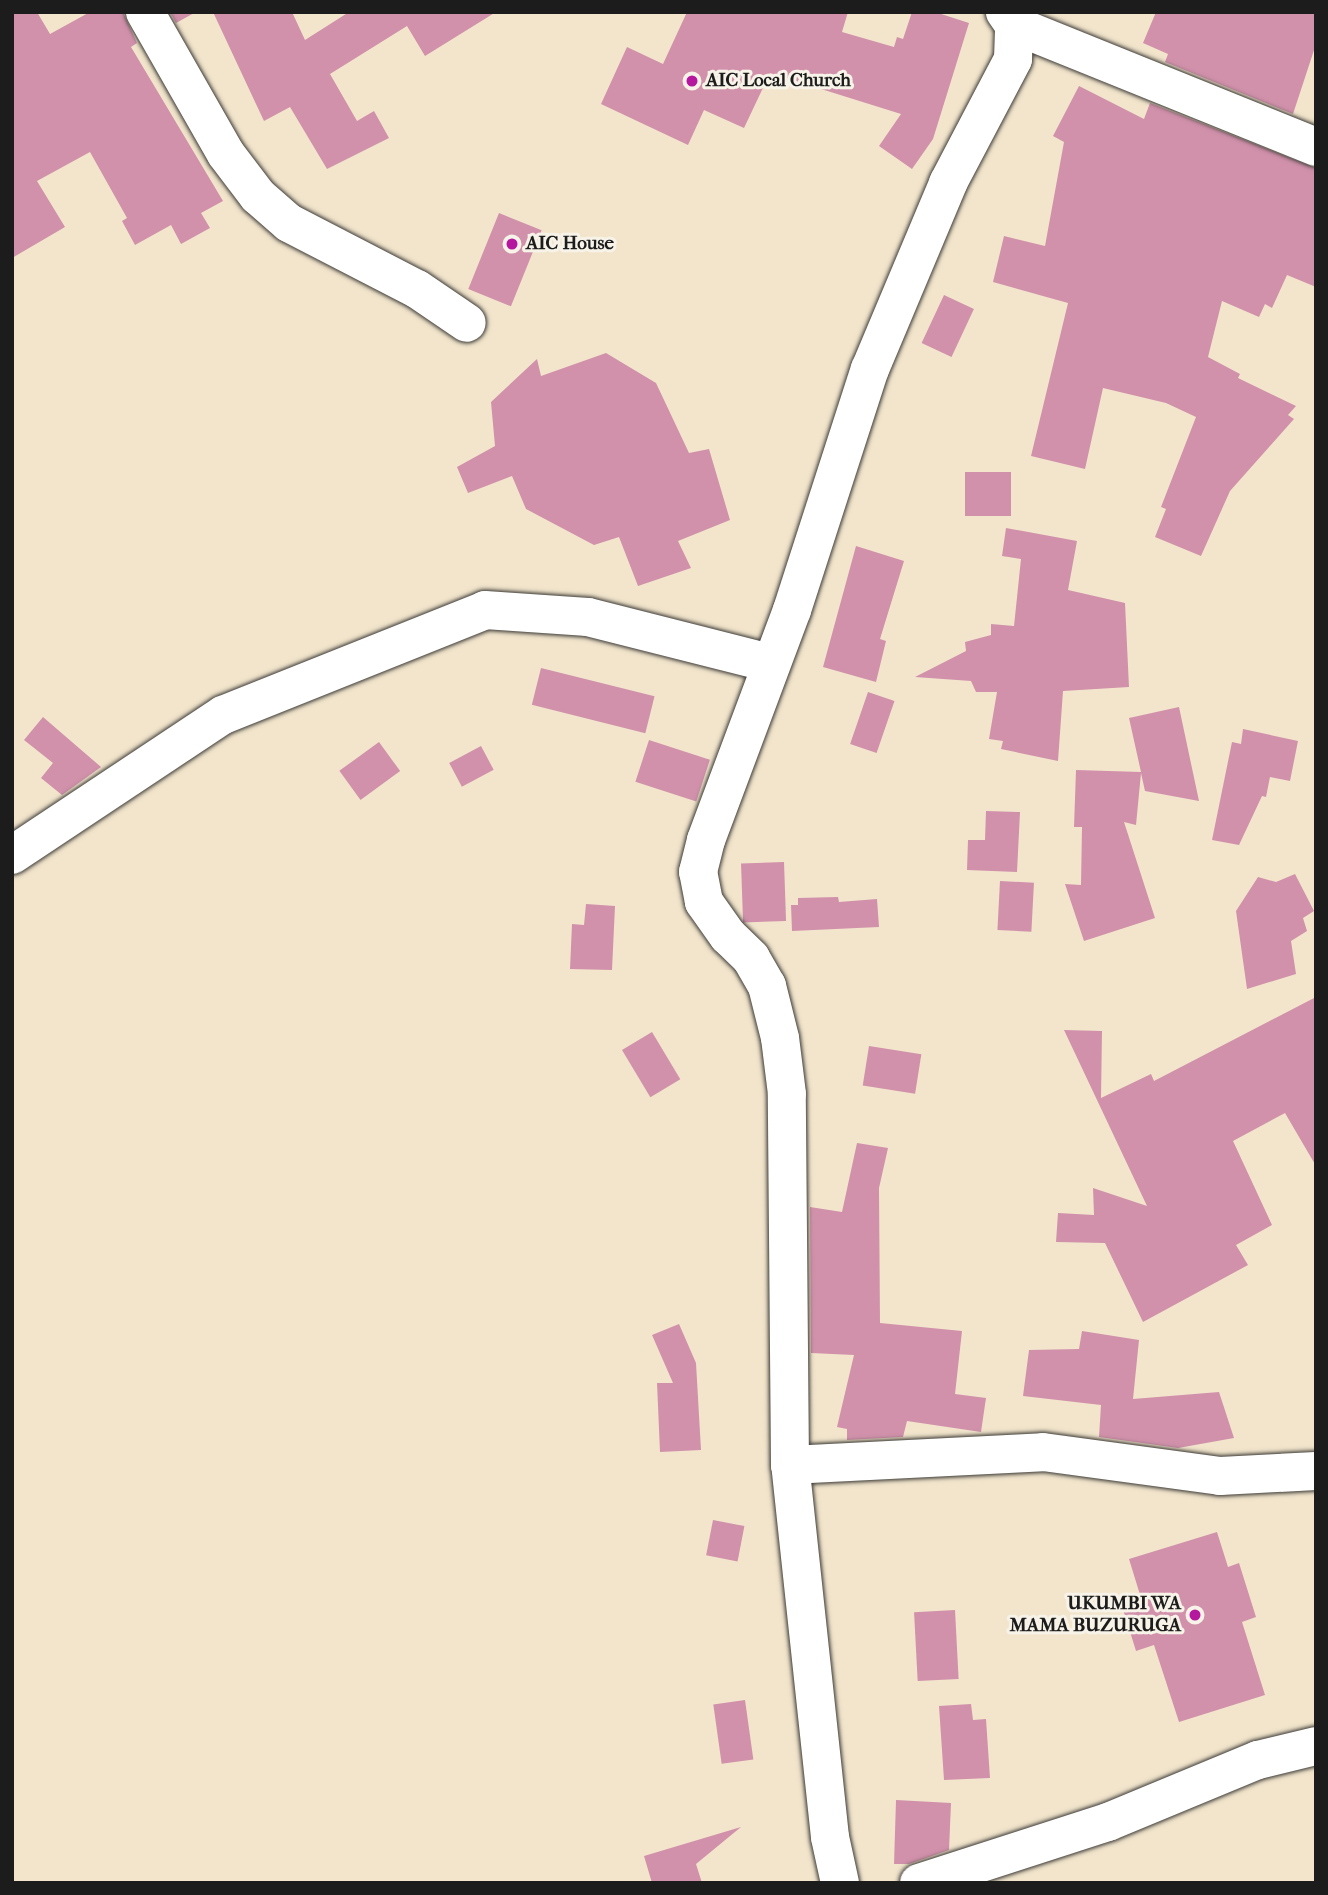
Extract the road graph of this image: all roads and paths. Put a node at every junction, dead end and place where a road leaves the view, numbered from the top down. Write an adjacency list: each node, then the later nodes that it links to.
1 (145, 12): 4 (street)
2 (1009, 19): 3 (street); 5 (street)
3 (1316, 148)
4 (467, 323)
5 (770, 663): 6 (street); 7 (street)
6 (12, 855)
7 (790, 1465): 8 (street); 10 (street)
8 (1316, 1471)
9 (1316, 1746): 11 (street)
10 (840, 1883)
11 (919, 1883)

